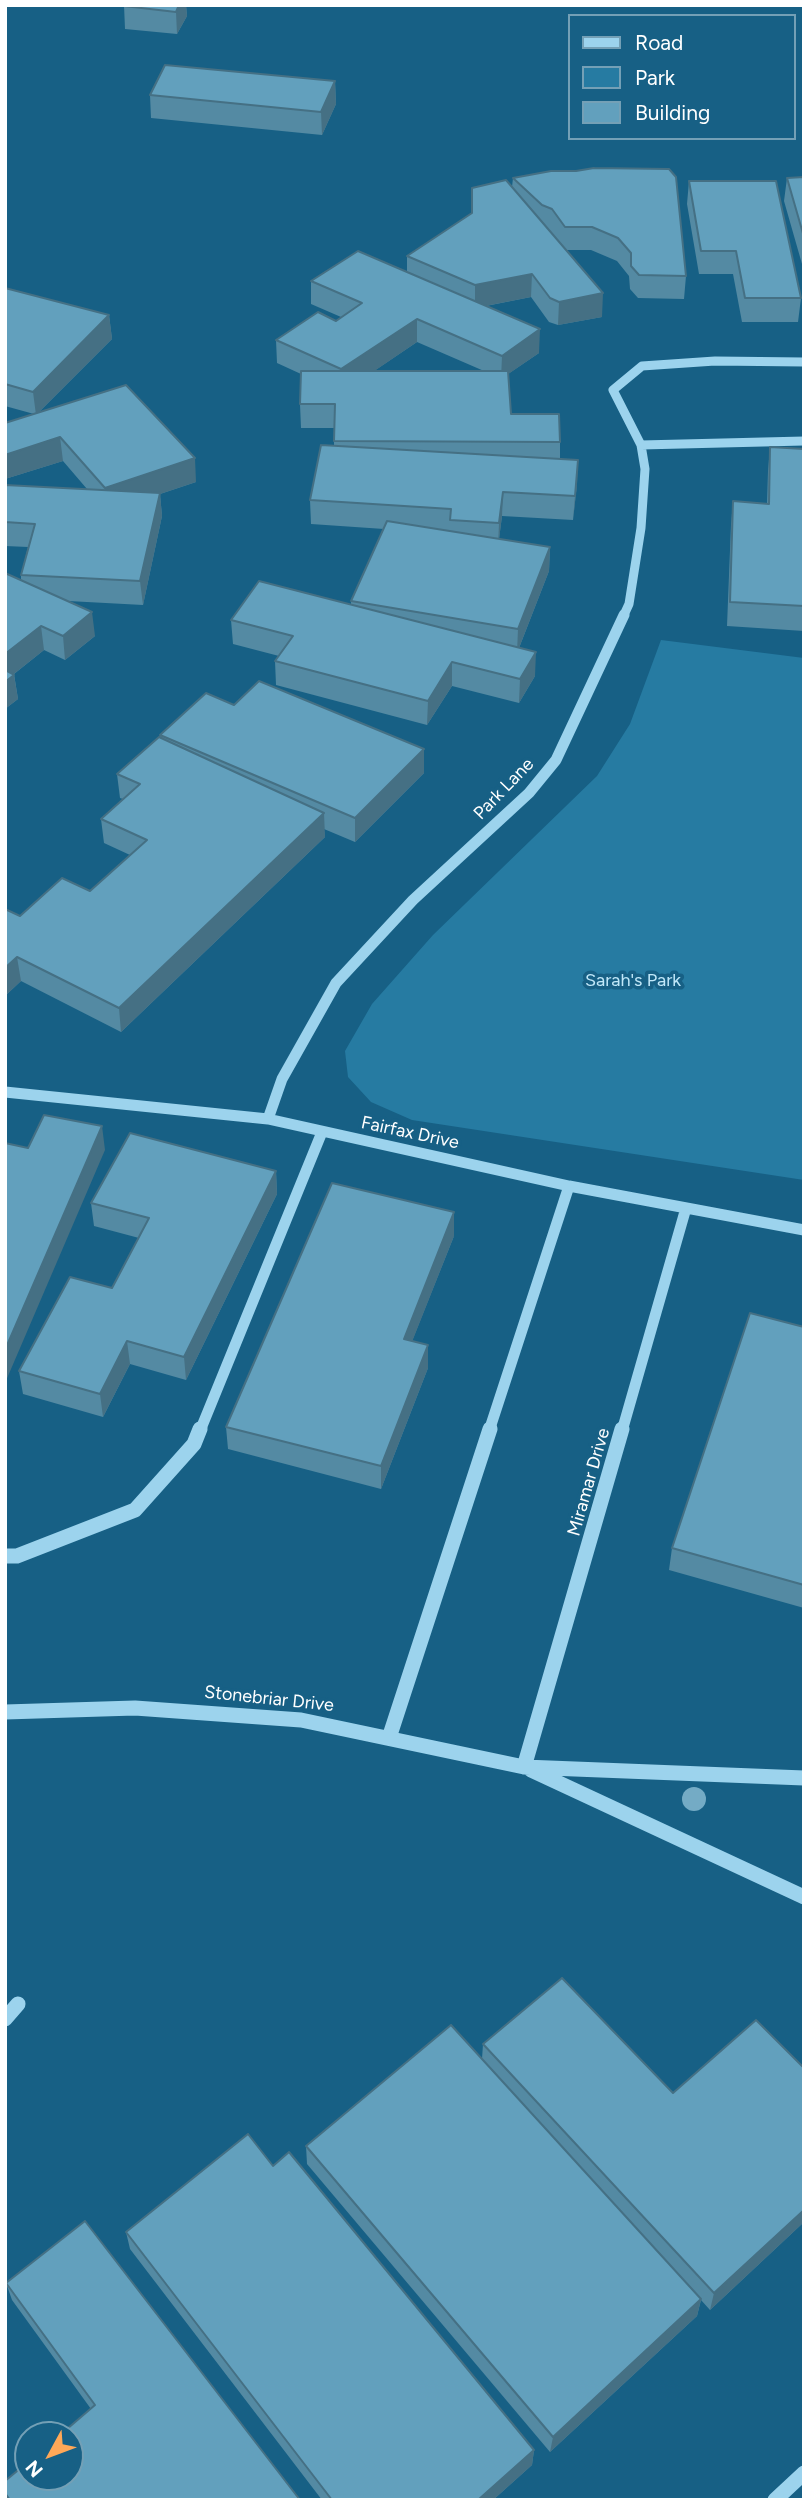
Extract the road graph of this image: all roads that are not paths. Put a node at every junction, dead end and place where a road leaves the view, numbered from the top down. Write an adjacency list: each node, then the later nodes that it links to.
1 (804, 362): 2 (street)
2 (613, 390): 4 (street, Park Lane)
3 (804, 440): 4 (street)
4 (641, 445): 6 (street, Park Lane)
5 (5, 1091): 6 (street, Fairfax Drive)
6 (268, 1119): 7 (street, Fairfax Drive)
7 (322, 1132): 8 (street, Fairfax Drive); 11 (street)
8 (569, 1186): 9 (street, Fairfax Drive); 13 (street)
9 (686, 1208): 10 (street, Fairfax Drive); 14 (street, Miramar Drive)
10 (804, 1230)
11 (5, 1556)
12 (5, 1712): 13 (street, Stonebriar Drive)
13 (389, 1738): 14 (street, Stonebriar Drive)
14 (524, 1767): 15 (street, Stonebriar Drive); 16 (street, Stonebriar Drive)
15 (804, 1778)
16 (804, 1896)
17 (18, 2004): 18 (street)
18 (5, 2020)
19 (804, 2473): 20 (street)
20 (775, 2500)

